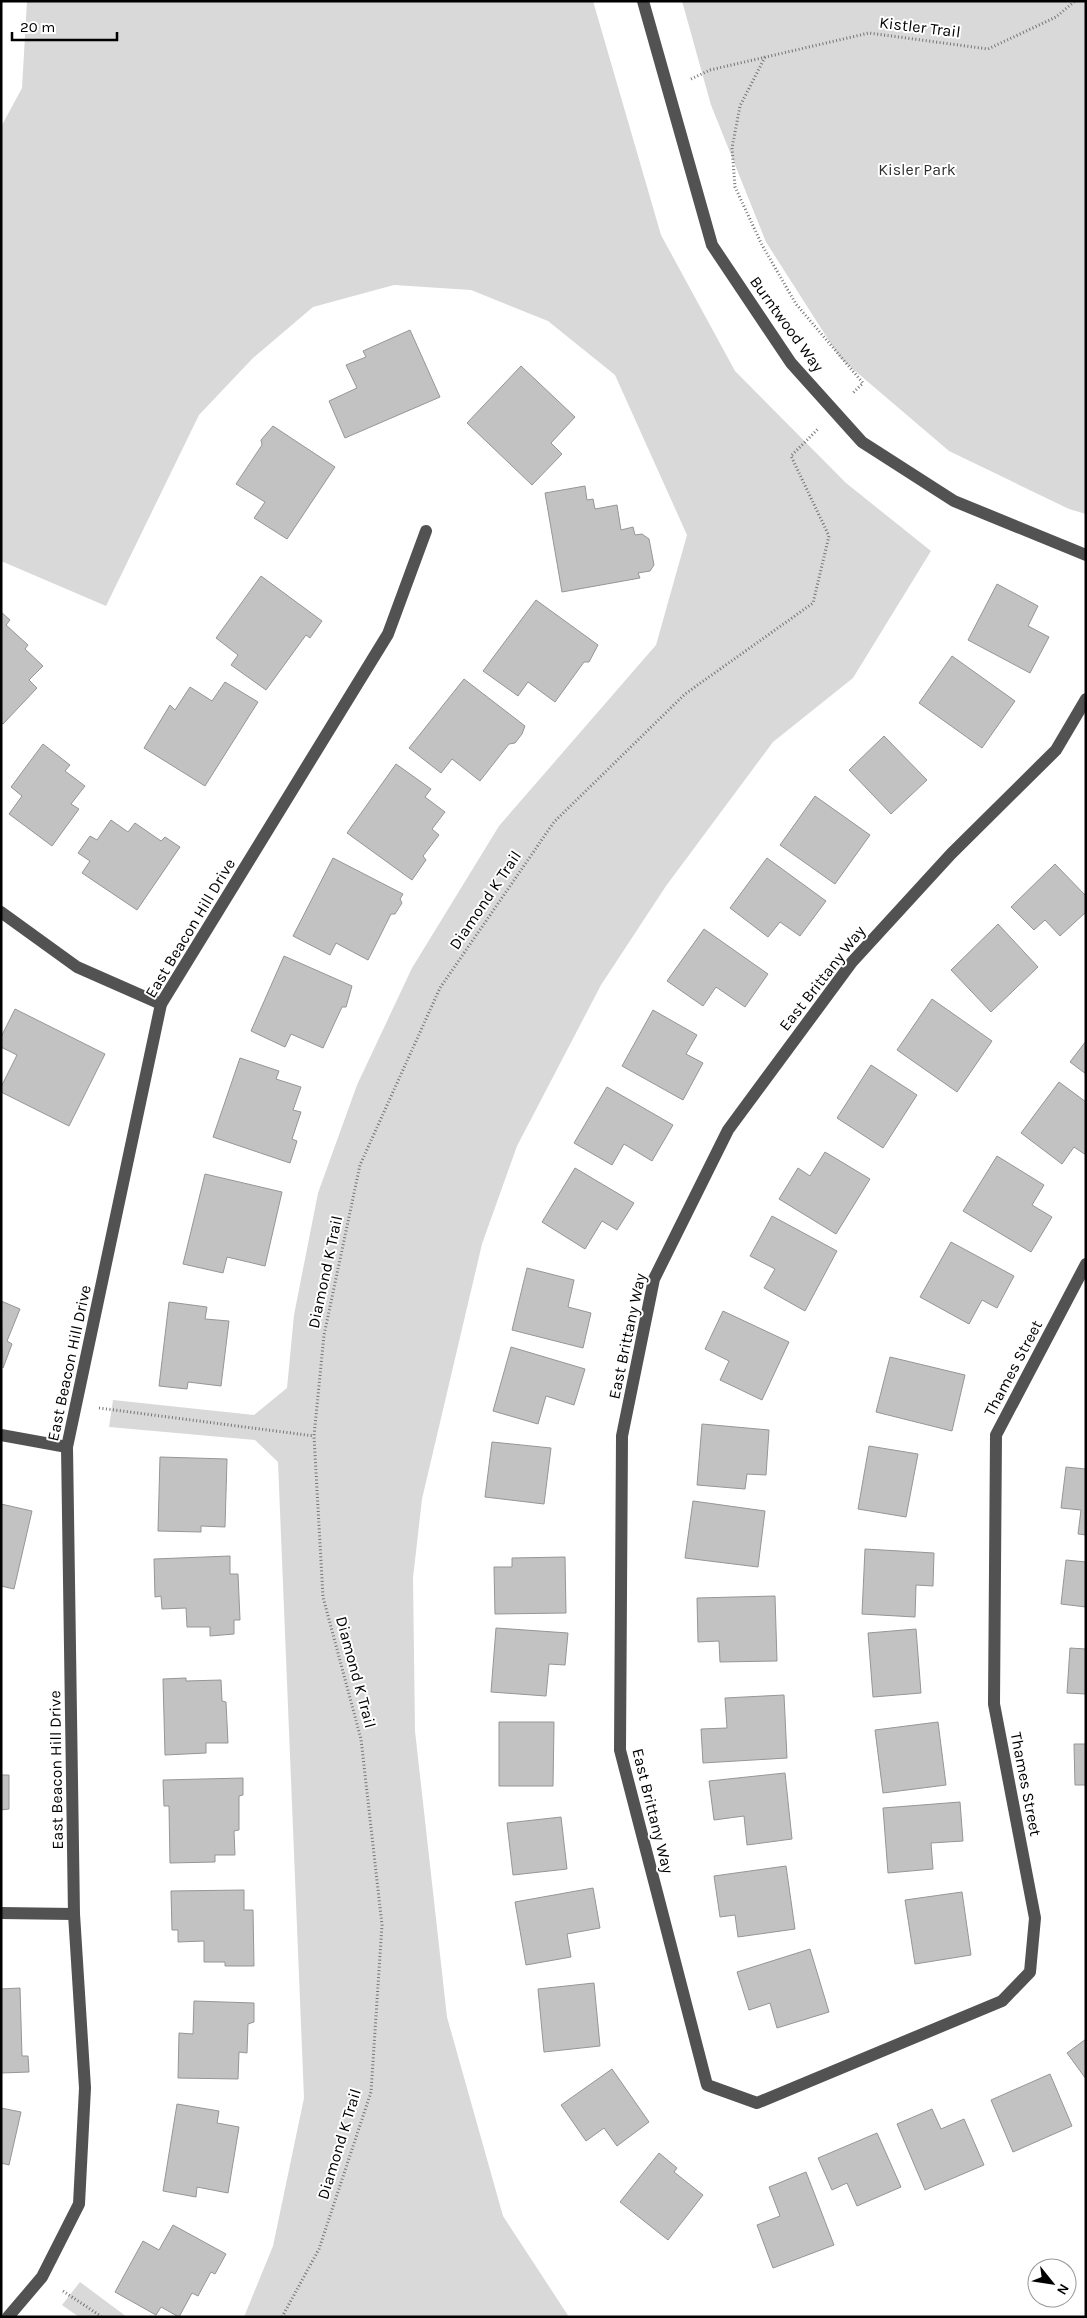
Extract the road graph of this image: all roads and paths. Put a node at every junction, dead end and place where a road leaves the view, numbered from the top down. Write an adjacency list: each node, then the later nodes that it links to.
1 (643, 1): 4 (street, Burntwood Way)
2 (1075, 1): 3 (path, Kistler Trail)
3 (765, 57): 4 (path, Kistler Trail); 5 (path)
4 (668, 89): 5 (street, Burntwood Way)
5 (835, 412): 7 (street, Burntwood Way); 14 (path, Diamond K Trail)
6 (426, 531): 10 (street, East Beacon Hill Drive)
7 (1086, 555)
8 (1086, 699): 18 (street, East Brittany Way)
9 (1, 912): 10 (street)
10 (161, 1004): 12 (street, East Beacon Hill Drive)
11 (1086, 1264): 18 (street, Thames Street)
12 (76, 1405): 14 (path); 15 (street, East Beacon Hill Drive)
13 (1, 1435): 15 (street)
14 (314, 1436): 22 (path, Diamond K Trail)
15 (67, 1448): 17 (street, East Beacon Hill Drive)
16 (1, 1913): 17 (street)
17 (74, 1914): 19 (street, East Beacon Hill Drive)
18 (707, 2086)
19 (42, 2277): 20 (street, East Beacon Hill Drive); 21 (path)
20 (8, 2317)
21 (102, 2317)
22 (282, 2317)

